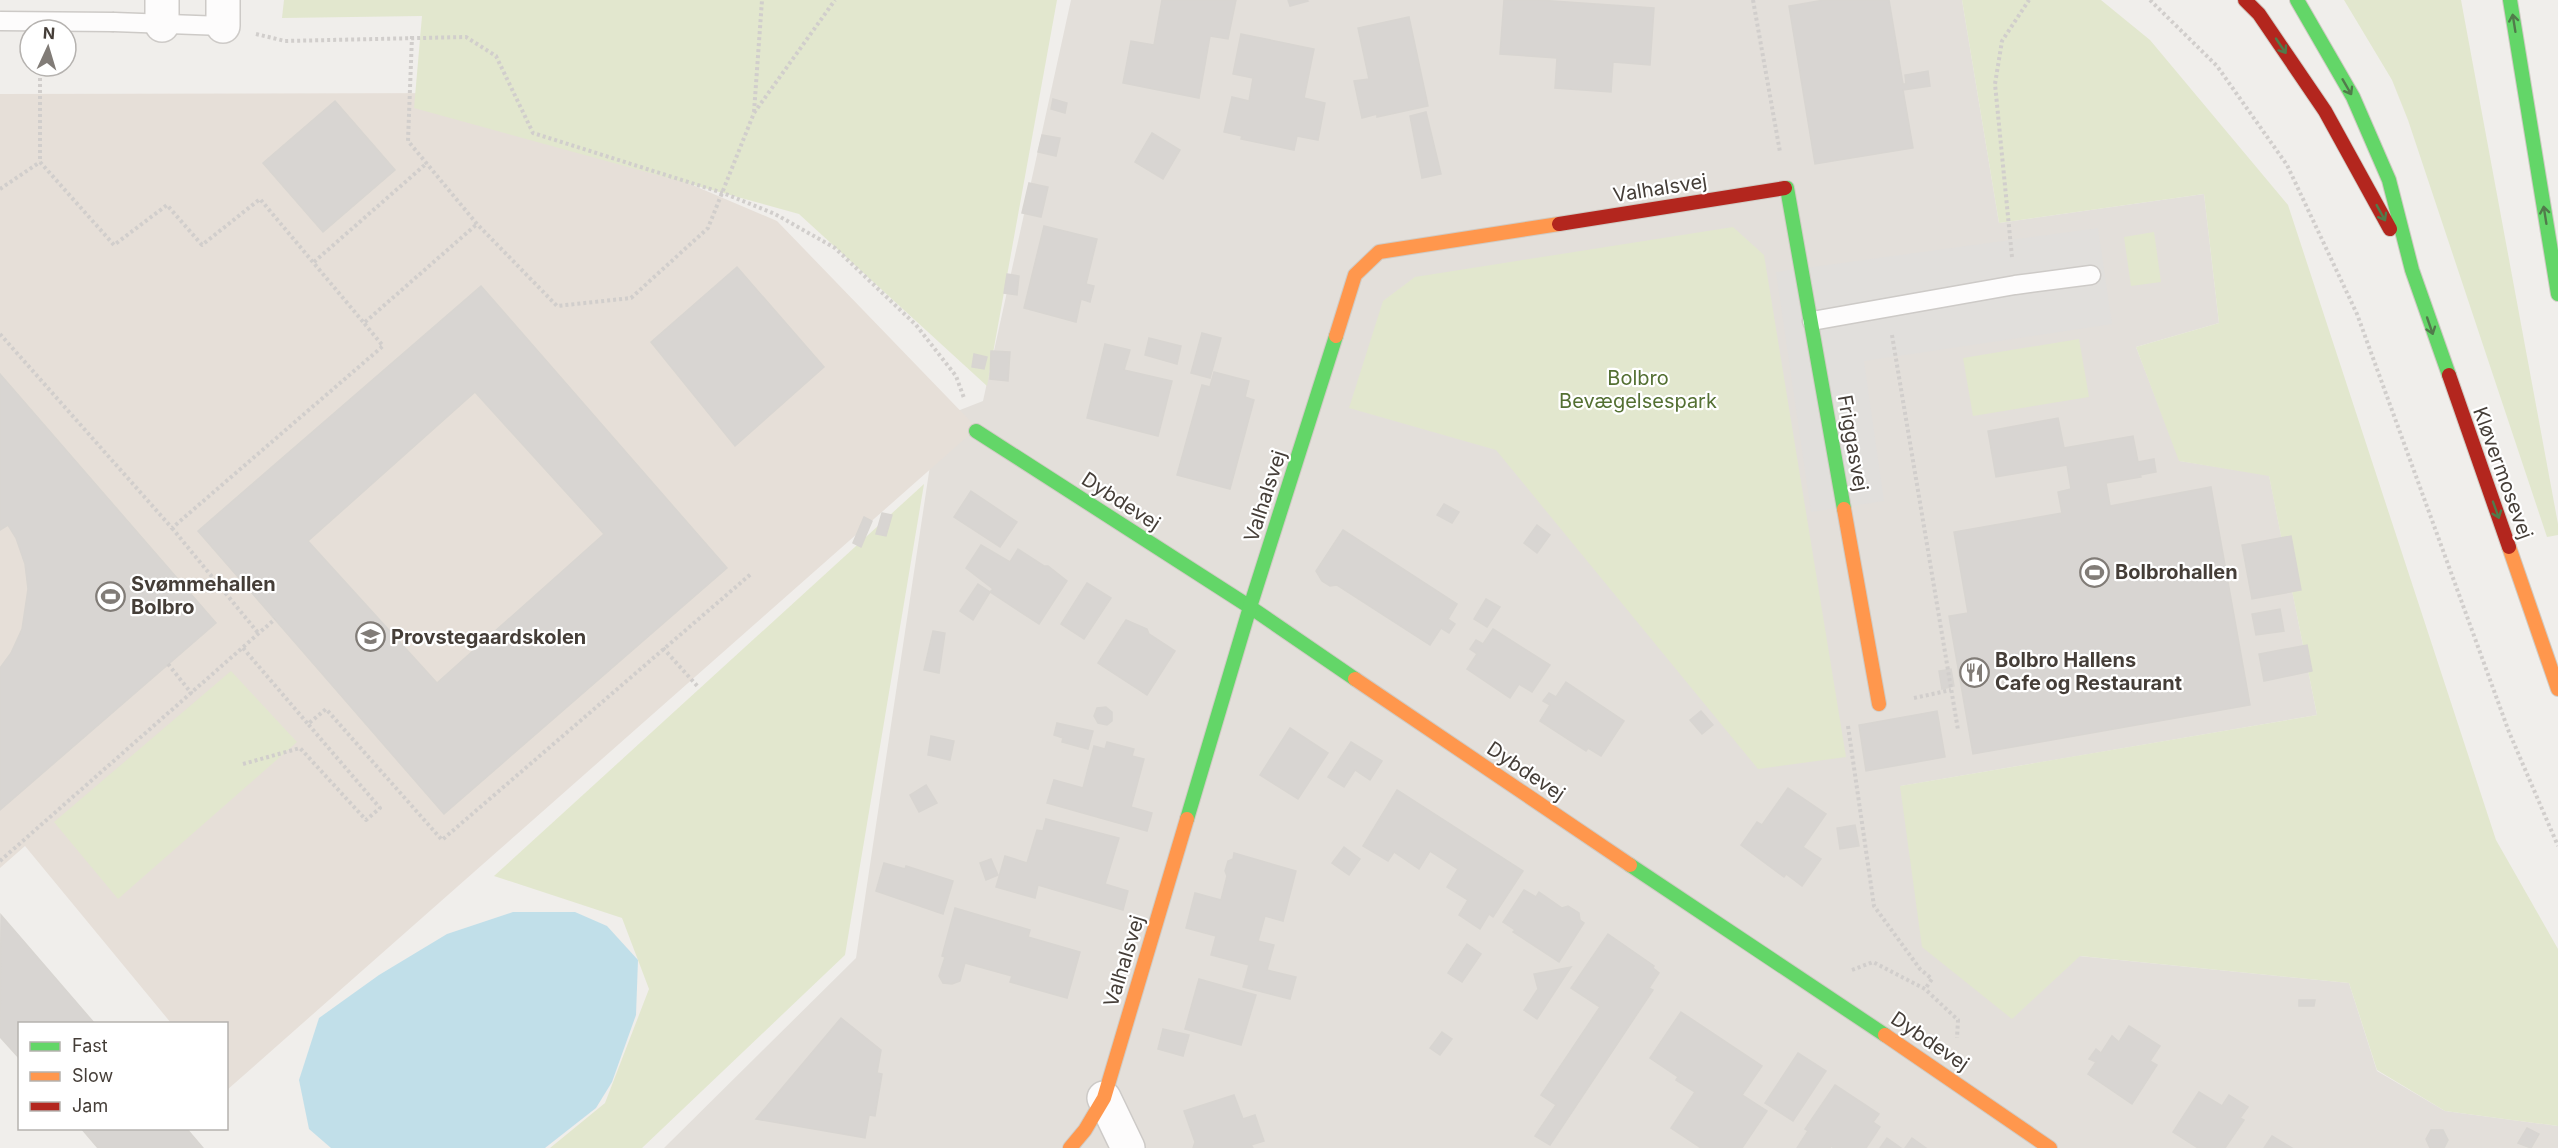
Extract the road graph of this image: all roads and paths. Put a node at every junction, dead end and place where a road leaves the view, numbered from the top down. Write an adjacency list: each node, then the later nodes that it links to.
1 (762, 0): 14 (path)
2 (835, 0): 14 (path)
3 (1753, 0): 17 (path)
4 (2029, 0): 24 (path)
5 (2150, 0): 47 (path)
6 (2245, 0): 22 (street, Kløvermosevej, one-way to 22)
7 (2297, 0): 22 (street, Kløvermosevej, one-way to 22)
8 (2510, 0): 25 (street, one-way to 8)
9 (162, 13): 10 (lane); 11 (lane, bridge)
10 (223, 13): 12 (path)
11 (0, 21)
12 (412, 36): 16 (path); 19 (path)
13 (40, 78): 15 (path)
14 (754, 113): 19 (path)
15 (40, 162): 18 (path); 21 (path)
16 (427, 162): 20 (path); 21 (path)
17 (1787, 188): 27 (street, Friggasvej); 33 (street, Valhalsvej)
18 (0, 189)
19 (723, 193): 20 (path); 30 (path)
20 (477, 224): 28 (path)
21 (314, 262): 28 (path)
22 (2412, 270): 40 (street, Kløvermosevej, one-way to 40)
23 (2091, 275): 24 (lane)
24 (2015, 285): 26 (lane)
25 (2558, 294)
26 (1887, 308): 27 (lane); 45 (path)
27 (1812, 321): 42 (street, Friggasvej)
28 (364, 323): 31 (path)
29 (0, 334): 31 (path)
30 (976, 432): 33 (street, Dybdevej)
31 (172, 528): 35 (path)
32 (752, 573): 37 (path)
33 (1250, 608): 52 (street, Valhalsvej); 55 (street, Dybdevej)
34 (275, 619): 35 (path)
35 (259, 634): 36 (path)
36 (243, 648): 41 (path); 44 (path)
37 (663, 648): 39 (path); 44 (path)
38 (168, 664): 41 (path)
39 (699, 688)
40 (2558, 689)
41 (192, 694): 48 (path)
42 (1880, 705)
43 (1848, 721): 50 (path)
44 (308, 724): 46 (path)
45 (1958, 730)
46 (243, 764)
47 (2558, 846)
48 (0, 861)
49 (1873, 962): 50 (path)
50 (1925, 988): 51 (path)
51 (1959, 1020)
52 (1104, 1098): 53 (street, Valhalsvej); 54 (street)
53 (1070, 1148)
54 (1128, 1148)
55 (2050, 1148)

